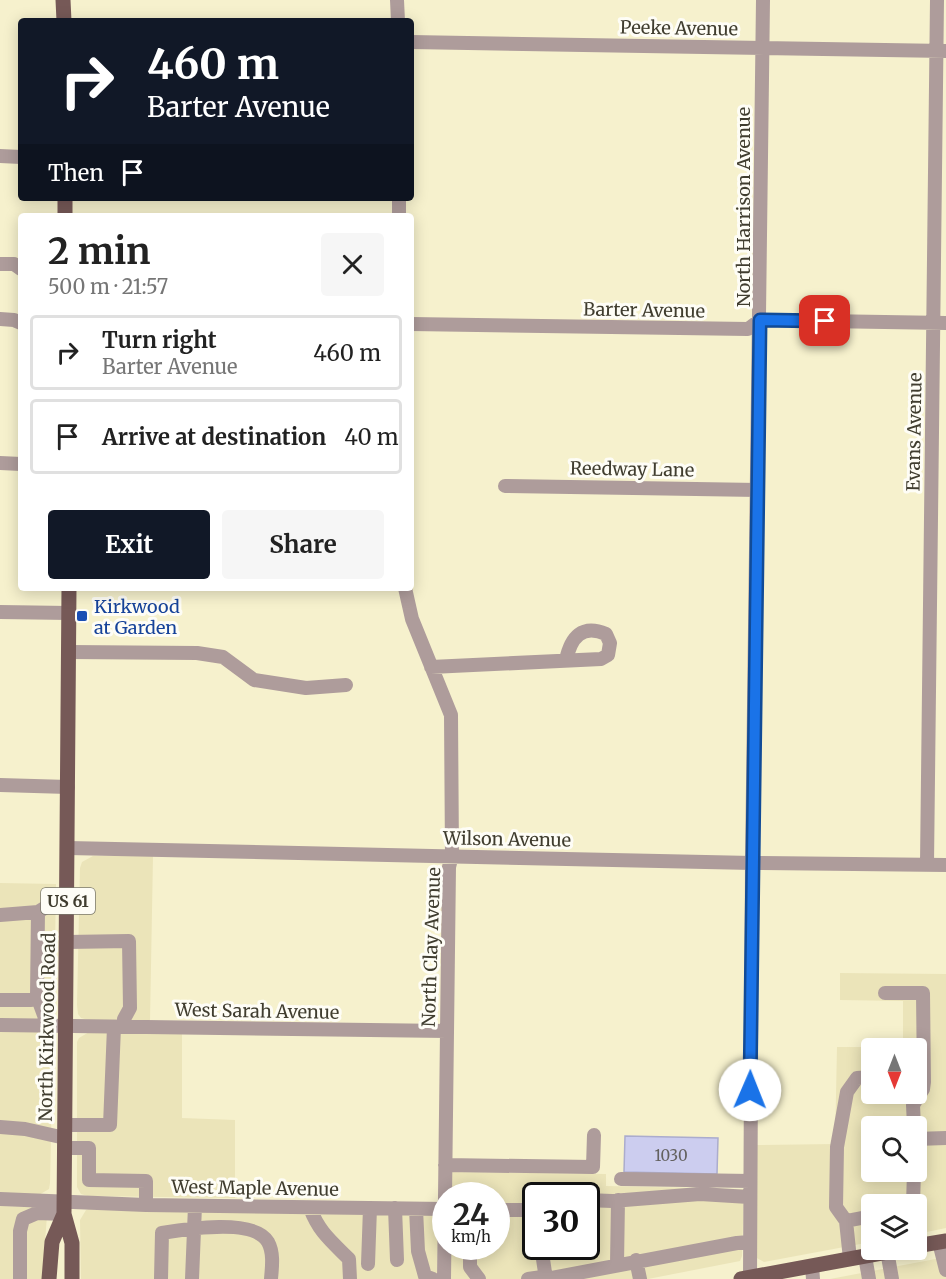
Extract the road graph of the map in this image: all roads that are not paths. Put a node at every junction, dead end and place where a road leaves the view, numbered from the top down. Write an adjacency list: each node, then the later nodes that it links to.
1 (63, 0): 5 (main road)
2 (397, 0): 6 (street)
3 (763, 0): 8 (street, North Harrison Avenue)
4 (937, 0): 9 (street, Evans Avenue)
5 (64, 18)
6 (398, 18)
7 (414, 42): 8 (street, Peeke Avenue)
8 (762, 48): 9 (street, Peeke Avenue); 15 (street, North Harrison Avenue)
9 (941, 50): 17 (street, Evans Avenue)
10 (0, 156): 11 (street)
11 (18, 157)
12 (0, 264): 13 (street)
13 (18, 267)
14 (0, 319): 16 (street)
15 (760, 320): 17 (street, Barter Avenue); 18 (street, Barter Avenue); 22 (street, North Harrison Avenue)
16 (18, 322)
17 (939, 323): 36 (street, Evans Avenue)
18 (414, 324)
19 (0, 463): 20 (street)
20 (18, 464)
21 (505, 486): 22 (street, Reedway Lane)
22 (758, 490): 35 (street, North Harrison Avenue)
23 (69, 591): 26 (main road, North Kirkwood Road / US 61)
24 (406, 591): 29 (street, North Clay Avenue)
25 (0, 612): 26 (street)
26 (69, 614): 27 (main road, North Kirkwood Road / US 61)
27 (70, 652): 30 (street); 32 (main road, North Kirkwood Road / US 61)
28 (566, 660): 29 (street)
29 (431, 667): 34 (street, North Clay Avenue)
30 (346, 685)
31 (0, 785): 32 (street)
32 (68, 787): 33 (main road, North Kirkwood Road / US 61)
33 (68, 848): 34 (street, Wilson Avenue); 38 (main road, North Kirkwood Road / US 61)
34 (452, 855): 35 (street, Wilson Avenue); 49 (street, North Clay Avenue)
35 (752, 863): 36 (street, Wilson Avenue); 59 (street, North Harrison Avenue)
36 (927, 864): 37 (street, Wilson Avenue)
37 (946, 865)
38 (68, 905): 39 (street); 41 (main road, North Kirkwood Road / US 61)
39 (38, 912): 40 (street); 43 (street)
40 (0, 915)
41 (67, 942): 47 (main road, North Kirkwood Road / US 61); 48 (street)
42 (885, 993): 51 (street)
43 (38, 996): 44 (street); 46 (street)
44 (0, 1000)
45 (0, 1025): 46 (street, West Sarah Avenue)
46 (48, 1026): 47 (street, West Sarah Avenue)
47 (66, 1027): 48 (street, West Sarah Avenue); 54 (main road, North Kirkwood Road / US 61)
48 (120, 1027): 49 (street, West Sarah Avenue); 54 (street)
49 (447, 1031): 57 (street, North Clay Avenue)
50 (861, 1078): 74 (street)
51 (914, 1116)
52 (0, 1127): 54 (street)
53 (594, 1135): 57 (street)
54 (65, 1137): 65 (street); 67 (main road, North Kirkwood Road / US 61)
55 (946, 1138): 56 (street)
56 (927, 1139)
57 (445, 1165): 60 (street, North Clay Avenue)
58 (621, 1179): 59 (street)
59 (750, 1180): 61 (street, North Harrison Avenue)
60 (445, 1182)
61 (749, 1197): 64 (street); 77 (street, North Harrison Avenue)
62 (0, 1198): 67 (street)
63 (600, 1200): 64 (street)
64 (618, 1200): 89 (street)
65 (146, 1205): 66 (street, West Maple Avenue); 67 (street, West Maple Avenue)
66 (195, 1206): 68 (street, West Maple Avenue); 75 (street)
67 (64, 1208): 94 (street); 95 (main road, North Kirkwood Road / US 61); 96 (main road, North Kirkwood Road / US 61)
68 (310, 1208): 69 (street, West Maple Avenue); 100 (street)
69 (370, 1208): 70 (street, West Maple Avenue); 88 (street)
70 (395, 1208): 71 (street, West Maple Avenue); 81 (street)
71 (416, 1209): 72 (street, West Maple Avenue); 92 (street)
72 (432, 1209)
73 (861, 1218): 74 (street)
74 (846, 1221): 80 (street)
75 (193, 1228): 97 (street); 98 (street); 99 (street)
76 (943, 1241): 78 (main road); 90 (street)
77 (749, 1242): 85 (street); 93 (street, North Harrison Avenue)
78 (927, 1242)
79 (861, 1257): 80 (main road)
80 (850, 1259): 91 (main road)
81 (397, 1260)
82 (444, 1260): 101 (street, North Clay Avenue)
83 (470, 1260): 102 (street)
84 (543, 1260): 104 (street)
85 (636, 1260): 89 (street); 105 (street)
86 (866, 1260): 106 (street)
87 (892, 1260): 107 (street)
88 (368, 1264)
89 (617, 1264): 104 (street)
90 (946, 1270)
91 (813, 1272): 93 (main road)
92 (429, 1278)
93 (746, 1278)
94 (20, 1279)
95 (49, 1279)
96 (72, 1279)
97 (161, 1279)
98 (192, 1279)
99 (271, 1279)
100 (350, 1279)
101 (444, 1279)
102 (479, 1279)
103 (528, 1279): 104 (street)
104 (546, 1279)
105 (640, 1279)
106 (869, 1279)
107 (891, 1279)

